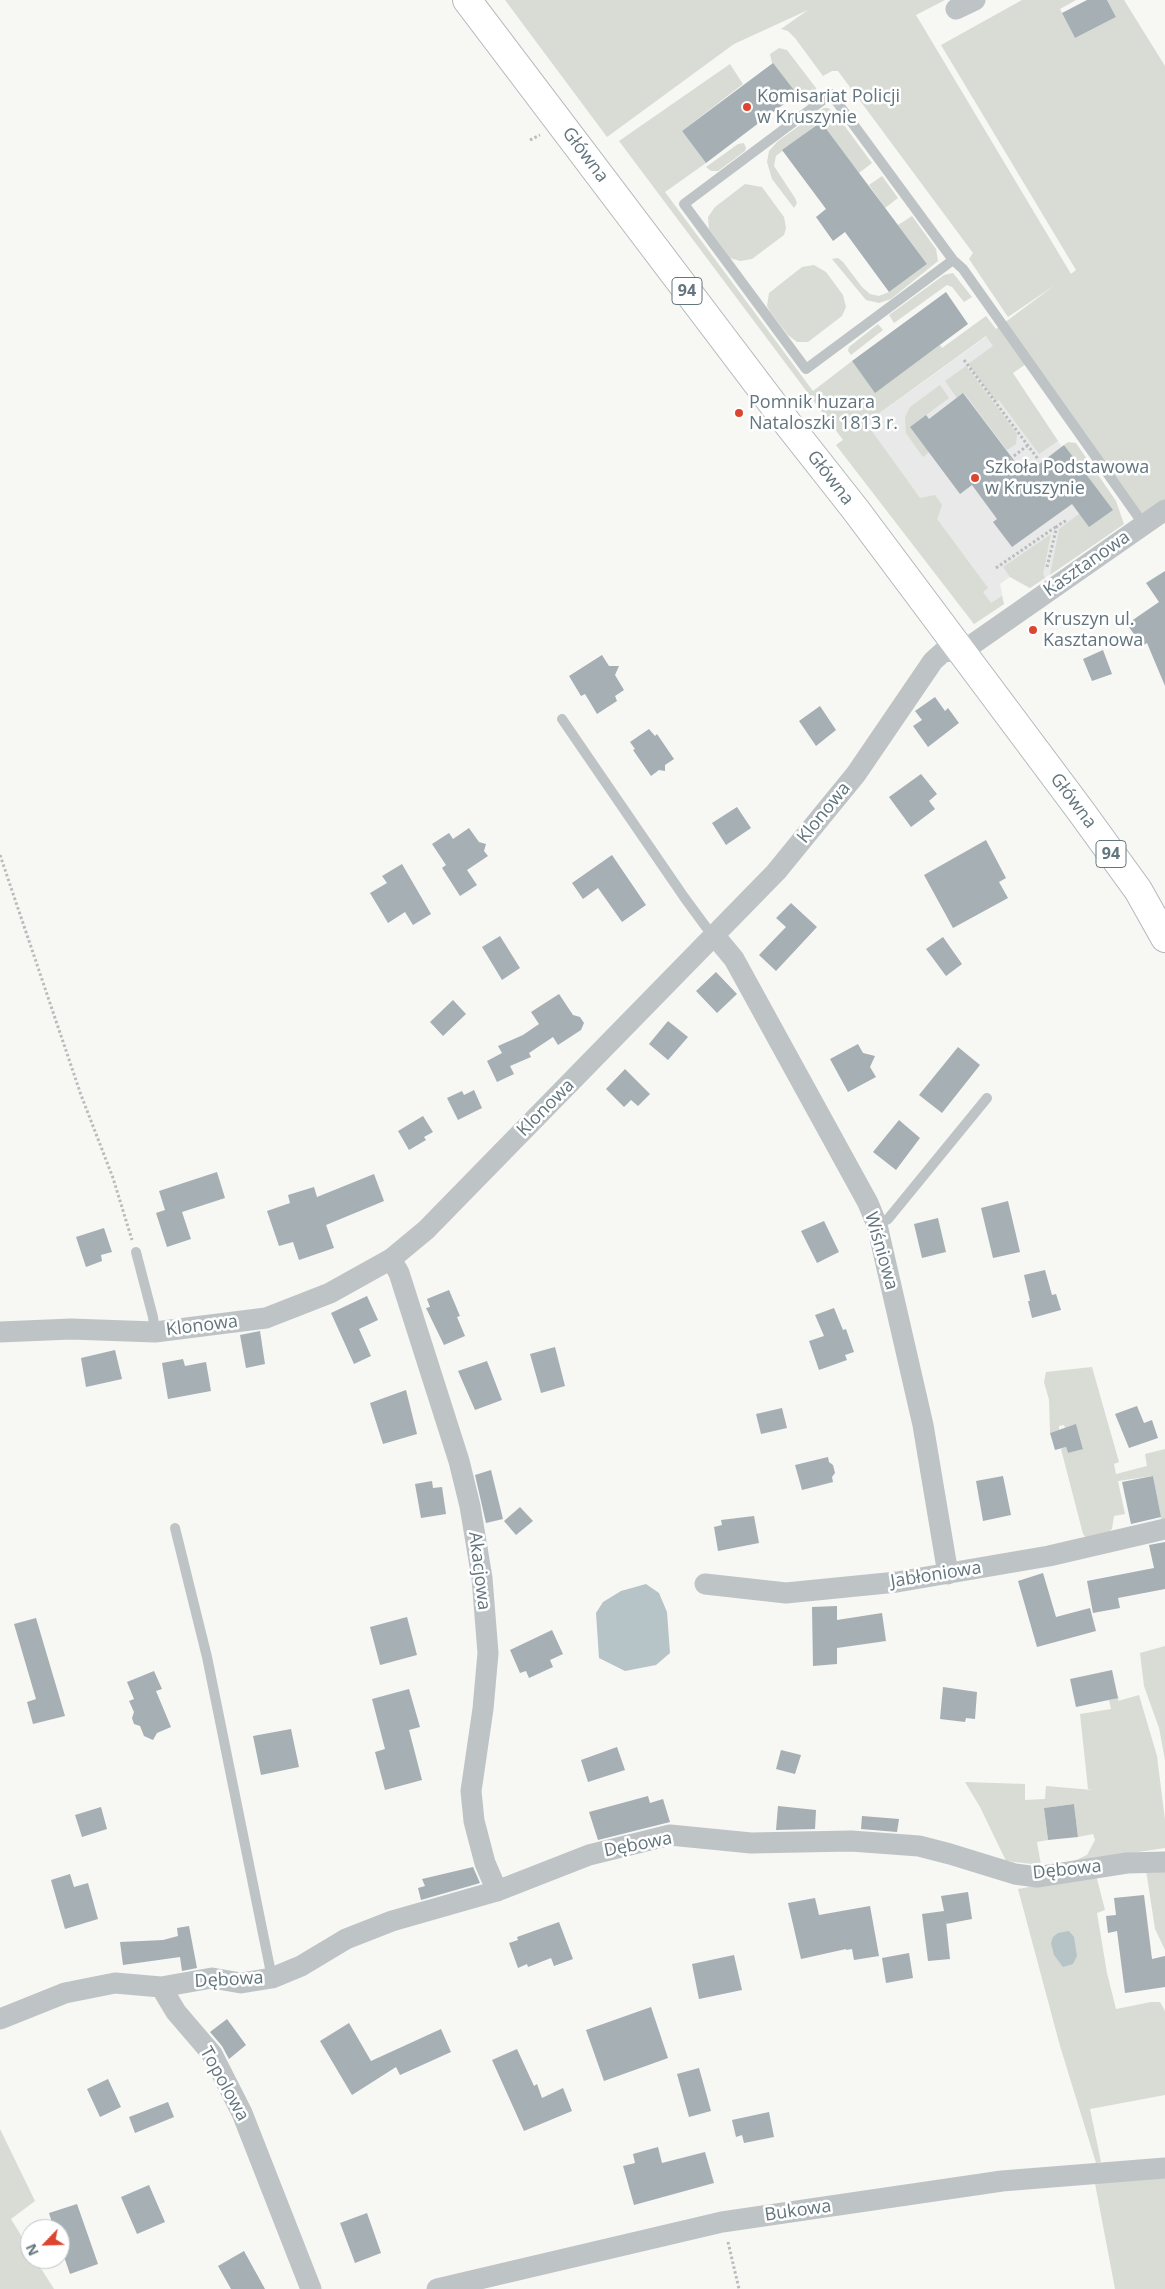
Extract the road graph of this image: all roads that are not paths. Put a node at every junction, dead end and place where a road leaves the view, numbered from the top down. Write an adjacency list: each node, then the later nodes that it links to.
1 (467, 0): 7 (main road, Główna / 94)
2 (975, 0): 3 (street)
3 (956, 9)
4 (953, 260): 4 (lane); 6 (lane)
5 (1165, 510): 6 (street, Kasztanowa)
6 (1144, 525): 7 (street, Kasztanowa)
7 (959, 650): 9 (street, Klonowa); 10 (main road, Główna / 94)
8 (562, 720): 9 (lane)
9 (714, 935): 12 (street, Wiśniowa); 14 (street, Klonowa)
10 (1165, 938)
11 (987, 1098): 12 (lane)
12 (877, 1225): 19 (street, Wiśniowa)
13 (136, 1252): 16 (lane)
14 (391, 1259): 16 (street, Klonowa); 22 (street, Akacjowa)
15 (0, 1332): 16 (street, Klonowa)
16 (155, 1332)
17 (174, 1528): 23 (lane)
18 (1165, 1530): 19 (street, Jabłoniowa)
19 (948, 1574): 20 (street, Jabłoniowa)
20 (705, 1584)
21 (1165, 1862): 22 (street, Dębowa)
22 (497, 1891): 23 (street, Dębowa)
23 (272, 1978): 24 (street, Dębowa)
24 (161, 1987): 25 (street); 27 (street, Topolowa)
25 (0, 2019)
26 (1165, 2168): 30 (street, Bukowa)
27 (302, 2264): 28 (street, Topolowa); 29 (street)
28 (310, 2289)
29 (318, 2289)
30 (437, 2289)

